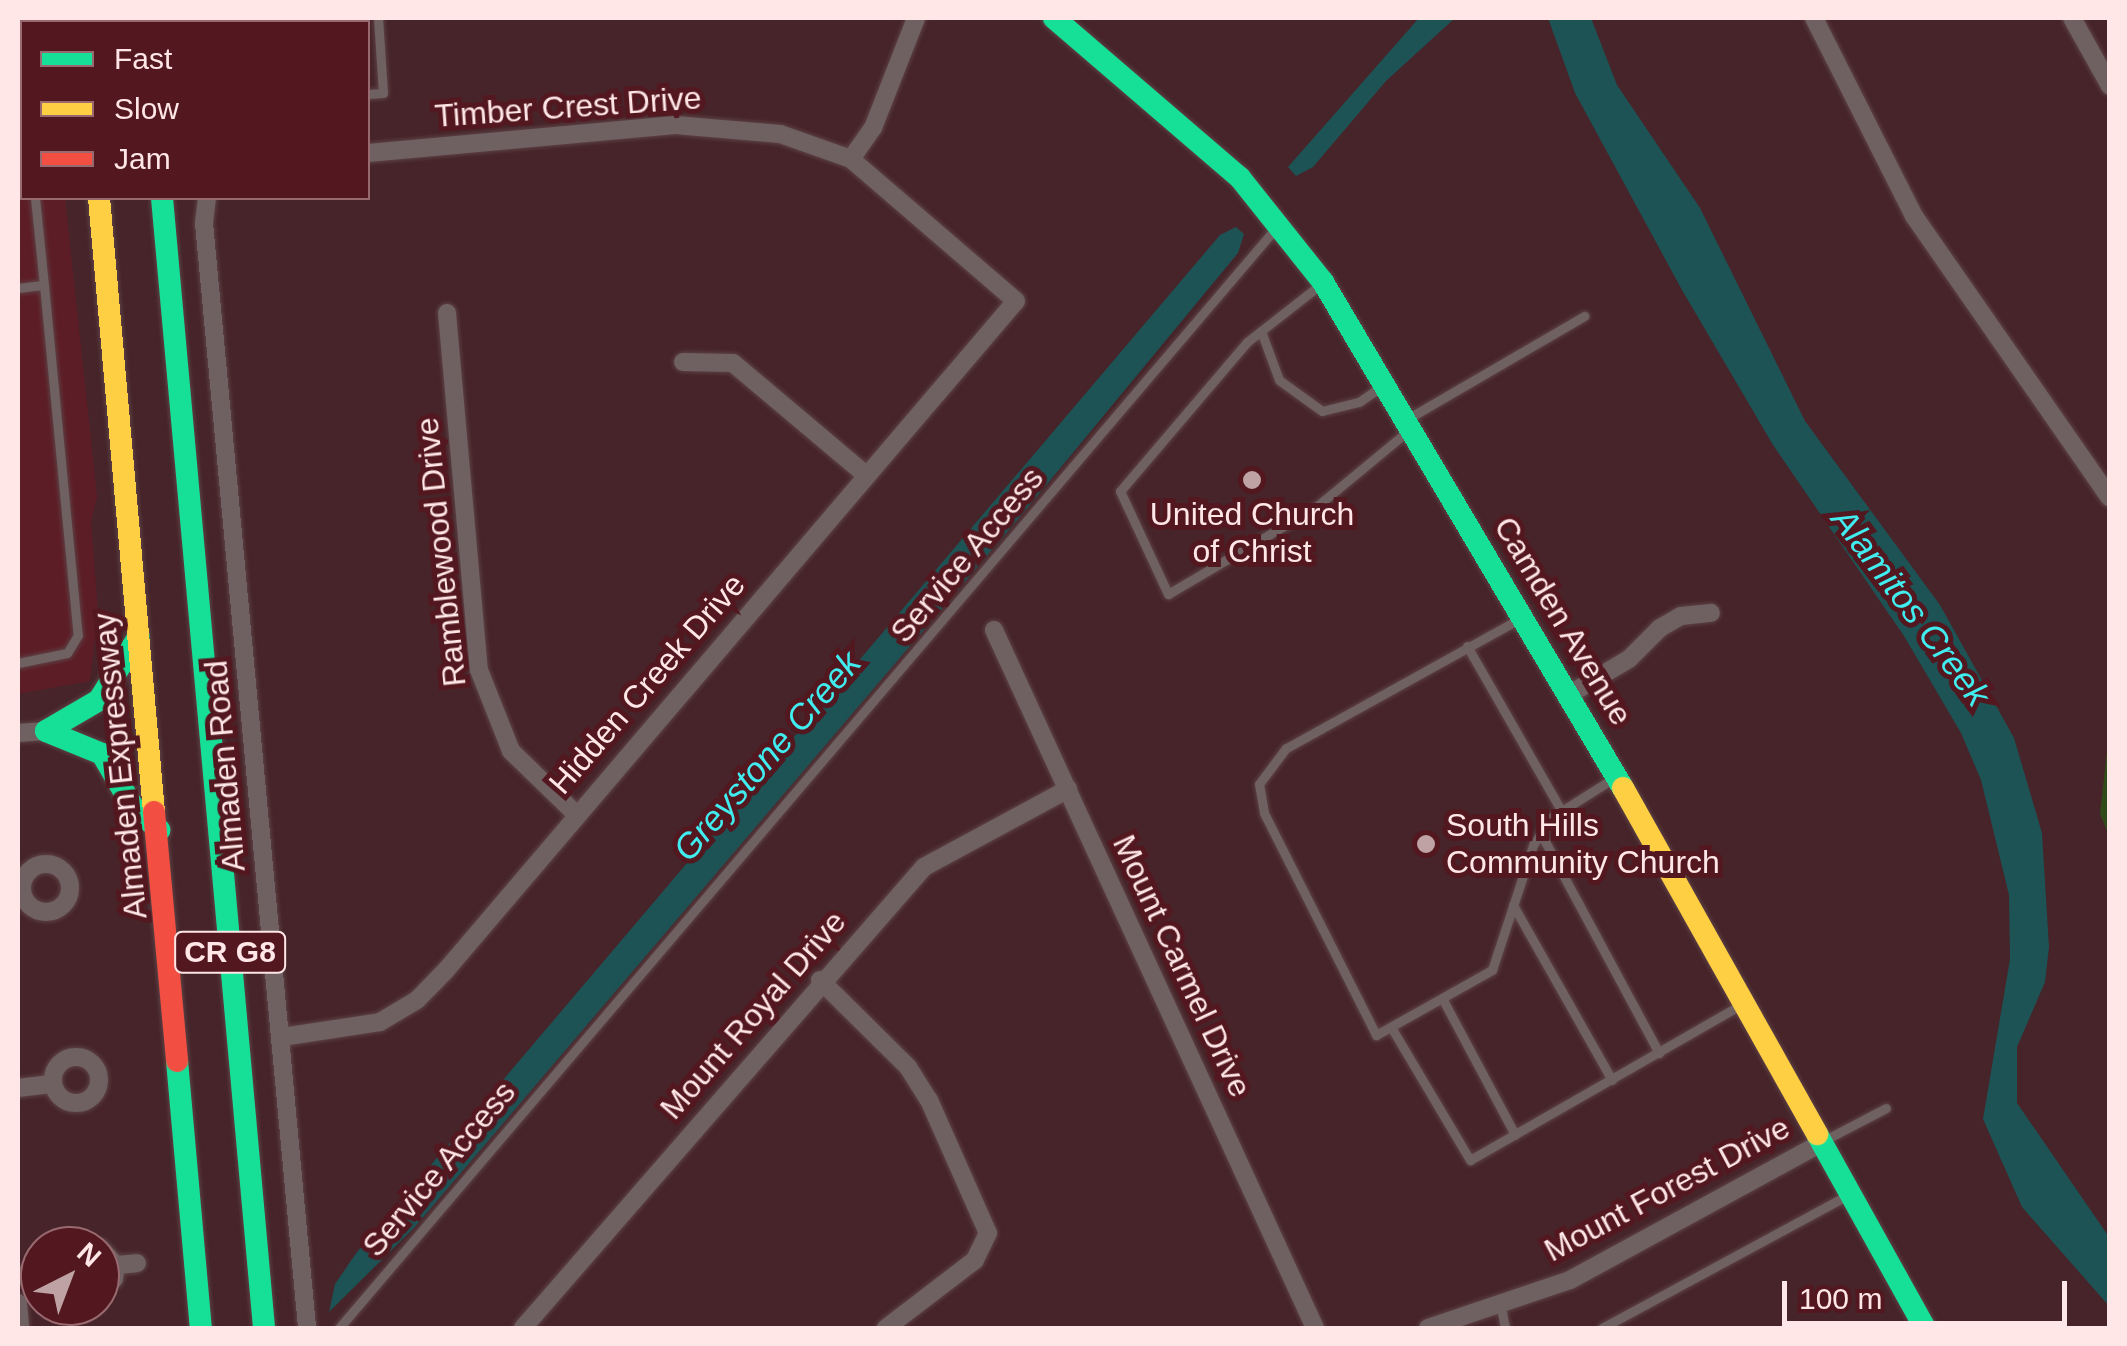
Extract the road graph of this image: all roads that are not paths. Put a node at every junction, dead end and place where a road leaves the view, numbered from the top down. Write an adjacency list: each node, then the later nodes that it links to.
1 (378, 18): 7 (lane)
2 (916, 18): 9 (street)
3 (1054, 18): 14 (main road, Camden Avenue)
4 (1814, 18): 26 (street)
5 (2072, 18): 6 (street)
6 (2110, 86)
7 (370, 94)
8 (370, 153): 9 (street, Timber Crest Drive)
9 (851, 159): 18 (street, Timber Crest Drive)
10 (34, 200): 16 (lane)
11 (99, 200): 30 (main road, Almaden Expressway / CR G8)
12 (162, 200): 66 (main road, CR G8)
13 (207, 200): 50 (street, Almaden Road)
14 (1281, 222): 15 (main road, Camden Avenue); 68 (lane, Service Access)
15 (1323, 282): 21 (lane); 23 (main road, Camden Avenue)
16 (44, 285): 17 (lane); 32 (lane)
17 (18, 288)
18 (1016, 301): 25 (street, Hidden Creek Drive)
19 (447, 313): 39 (street, Ramblewood Drive)
20 (1584, 316): 24 (lane)
21 (1261, 331): 23 (lane); 24 (lane)
22 (683, 362): 25 (street)
23 (1384, 384): 24 (main road, Camden Avenue)
24 (1409, 425): 28 (main road, Camden Avenue)
25 (867, 476): 39 (street, Hidden Creek Drive)
26 (2110, 498)
27 (1711, 613): 33 (street)
28 (1524, 616): 31 (lane); 33 (main road, Camden Avenue)
29 (994, 630): 37 (street, Mount Carmel Drive)
30 (139, 636): 34 (main road); 40 (main road, Almaden Expressway / CR G8)
31 (1463, 648): 38 (lane); 49 (lane)
32 (18, 664)
33 (1570, 694): 36 (main road, Camden Avenue)
34 (46, 730): 35 (street); 40 (main road)
35 (18, 732)
36 (1617, 776): 38 (lane); 48 (main road, Camden Avenue)
37 (1068, 789): 46 (street, Mount Royal Drive); 71 (street, Mount Carmel Drive)
38 (1561, 810): 41 (lane)
39 (575, 813): 50 (street, Hidden Creek Drive)
40 (158, 830): 65 (main road, Almaden Expressway / CR G8)
41 (1540, 834): 45 (lane); 51 (lane)
42 (89, 880): 43 (street)
43 (70, 884): 44 (street); 44 (street)
44 (20, 894)
45 (1513, 905): 47 (lane); 52 (lane)
46 (820, 980): 69 (street, Mount Royal Drive); 70 (street)
47 (1442, 998): 49 (lane); 56 (lane)
48 (1743, 1004): 51 (lane); 57 (main road, Camden Avenue)
49 (1391, 1027): 56 (lane)
50 (282, 1037): 67 (street, Almaden Road)
51 (1659, 1053): 52 (lane)
52 (1612, 1080): 56 (lane)
53 (53, 1084): 53 (street); 54 (street)
54 (18, 1088)
55 (1886, 1108): 57 (lane)
56 (1515, 1135)
57 (1821, 1142): 58 (main road, Camden Avenue); 61 (street, Mount Forest Drive)
58 (1850, 1194): 63 (lane); 75 (main road, Camden Avenue)
59 (137, 1263): 60 (street)
60 (120, 1265)
61 (1500, 1300): 72 (street, Mount Forest Drive); 73 (lane)
62 (18, 1303): 64 (street)
63 (1616, 1325): 74 (lane)
64 (20, 1328)
65 (202, 1328)
66 (264, 1328)
67 (307, 1328)
68 (339, 1328)
69 (523, 1328)
70 (886, 1328)
71 (1315, 1328)
72 (1428, 1328)
73 (1505, 1328)
74 (1602, 1328)
75 (1926, 1328)

